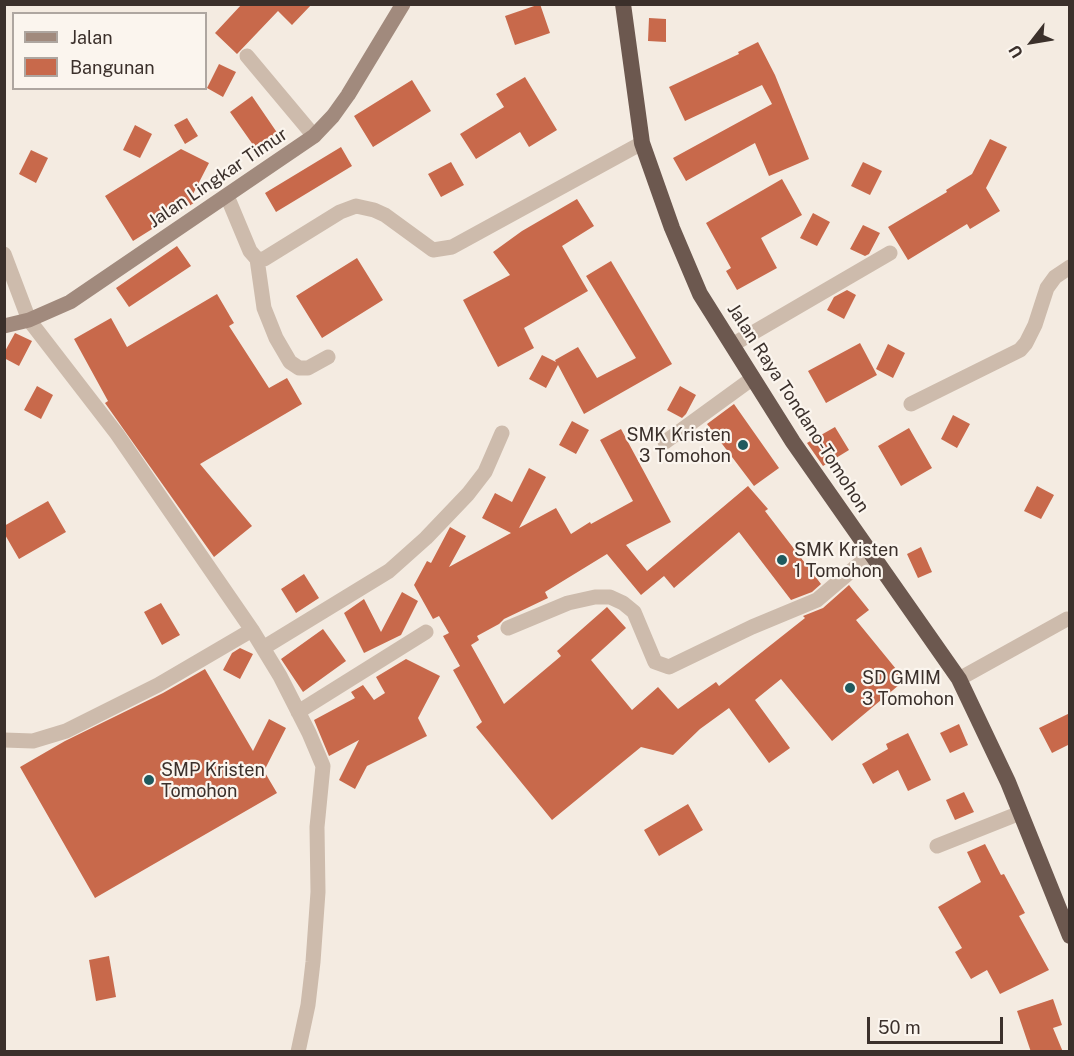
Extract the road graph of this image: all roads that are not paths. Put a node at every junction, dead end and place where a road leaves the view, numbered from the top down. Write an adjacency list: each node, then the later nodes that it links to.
1 (403, 4): 4 (main road, Jalan Lingkar Timur)
2 (623, 4): 5 (highway, Jalan Raya Tondano-Tomohon)
3 (247, 56): 4 (street)
4 (314, 136): 6 (main road, Jalan Lingkar Timur)
5 (642, 144): 9 (street); 13 (highway, Jalan Raya Tondano-Tomohon)
6 (227, 196): 9 (street); 11 (main road, Jalan Lingkar Timur)
7 (890, 253): 13 (street)
8 (4, 254): 11 (street)
9 (257, 259): 14 (street)
10 (1070, 267): 16 (street)
11 (29, 320): 12 (main road, Jalan Lingkar Timur); 22 (street)
12 (4, 326)
13 (732, 345): 15 (highway, Jalan Raya Tondano-Tomohon)
14 (328, 357)
15 (753, 378): 18 (street); 19 (highway, Jalan Raya Tondano-Tomohon)
16 (911, 404)
17 (502, 433): 24 (street)
18 (665, 442)
19 (872, 554): 21 (street); 25 (highway, Jalan Raya Tondano-Tomohon)
20 (1067, 619): 25 (street)
21 (508, 628)
22 (252, 630): 24 (street); 27 (street)
23 (426, 632): 26 (street)
24 (263, 648): 26 (street)
25 (959, 679): 28 (highway, Jalan Raya Tondano-Tomohon)
26 (298, 712): 31 (street)
27 (4, 740)
28 (1020, 813): 29 (street); 30 (highway, Jalan Raya Tondano-Tomohon)
29 (937, 846)
30 (1070, 936)
31 (298, 1052)

